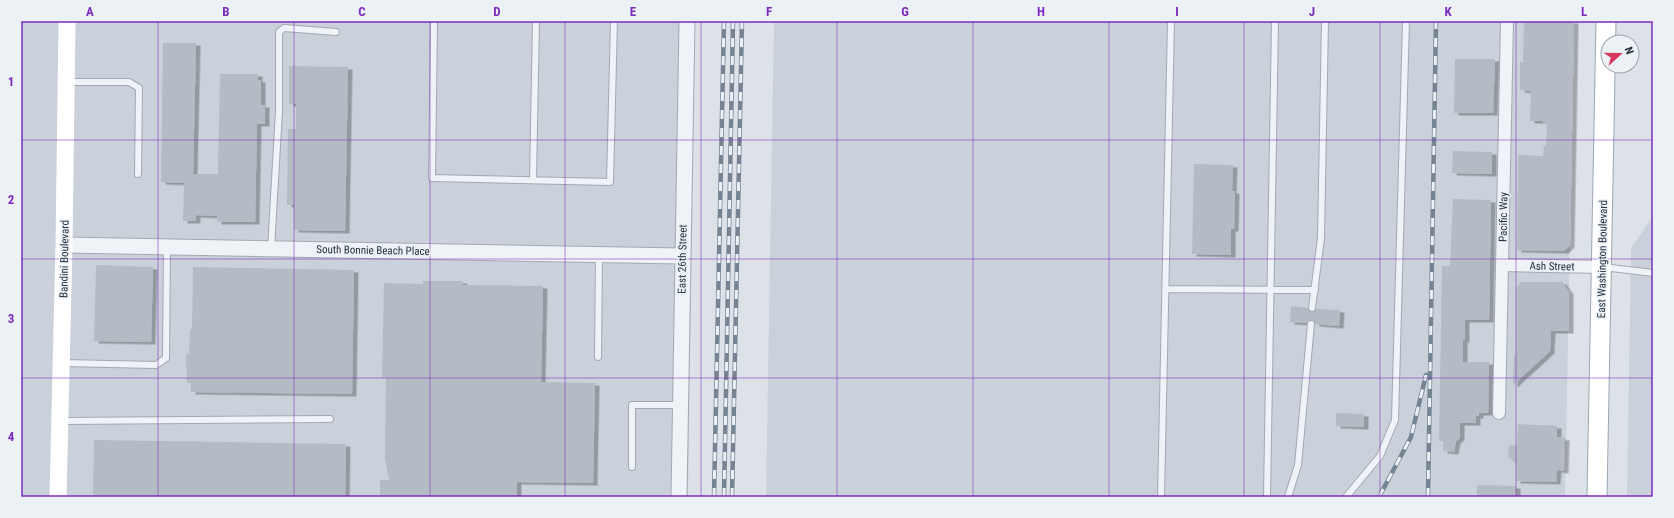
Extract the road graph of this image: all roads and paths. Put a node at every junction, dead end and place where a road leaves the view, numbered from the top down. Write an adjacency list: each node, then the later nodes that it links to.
1 (67, 21): 13 (main road, Bandini Boulevard)
2 (434, 21): 15 (lane)
3 (536, 21): 15 (lane)
4 (614, 21): 15 (lane)
5 (687, 21): 20 (street, East 26th Street)
6 (1171, 21): 24 (lane)
7 (1275, 21): 25 (lane)
8 (1325, 21): 26 (lane)
9 (1406, 21): 41 (lane)
10 (1507, 21): 21 (street, Pacific Way)
11 (1606, 21): 22 (main road, East Washington Boulevard)
12 (336, 32): 18 (lane)
13 (66, 82): 14 (lane); 16 (main road, Bandini Boulevard)
14 (138, 174)
15 (533, 180)
16 (64, 245): 17 (street, South Bonnie Beach Place); 30 (main road, Bandini Boulevard)
17 (167, 247): 18 (street, South Bonnie Beach Place); 30 (lane)
18 (271, 248): 19 (street, South Bonnie Beach Place)
19 (599, 255): 20 (street, South Bonnie Beach Place); 29 (lane)
20 (682, 256): 31 (street, East 26th Street)
21 (1502, 265): 22 (street, Ash Street); 32 (street, Pacific Way)
22 (1602, 267): 23 (lane); 42 (main road, East Washington Boulevard)
23 (1653, 273)
24 (1165, 289): 25 (lane); 38 (lane)
25 (1271, 290): 26 (lane); 39 (lane)
26 (1315, 290): 27 (lane)
27 (1312, 308)
28 (1311, 324): 40 (lane)
29 (598, 357)
30 (61, 363): 34 (main road, Bandini Boulevard)
31 (680, 405): 35 (lane); 37 (street, East 26th Street)
32 (1499, 413)
33 (330, 419): 34 (lane)
34 (60, 421): 36 (main road, Bandini Boulevard)
35 (632, 467)
36 (58, 497)
37 (679, 497)
38 (1161, 497)
39 (1268, 497)
40 (1288, 497)
41 (1346, 497)
42 (1597, 497)

